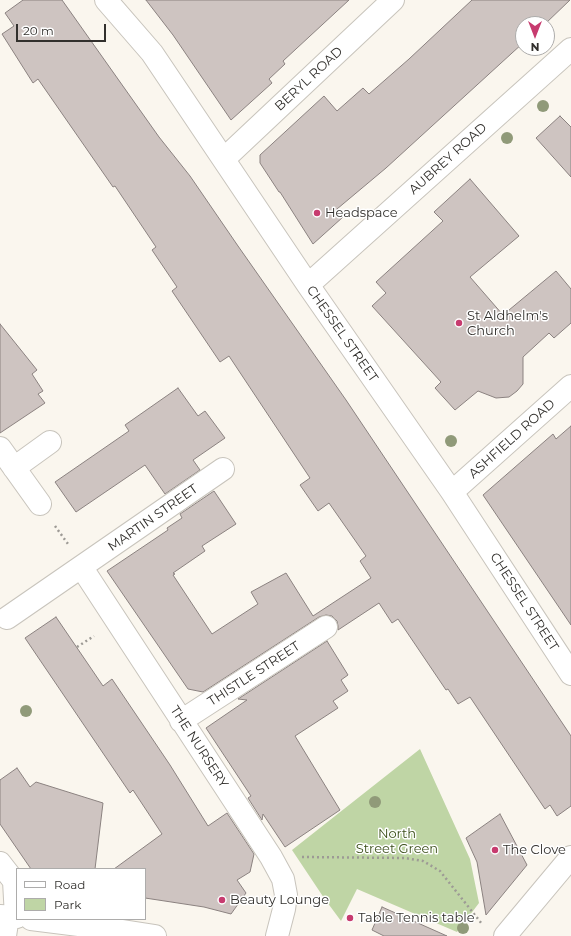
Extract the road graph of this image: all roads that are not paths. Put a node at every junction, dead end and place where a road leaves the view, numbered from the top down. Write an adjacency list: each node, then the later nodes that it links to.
1 (106, 0): 4 (street, CHESSEL STREET)
2 (393, 0): 4 (street, BERYL ROAD)
3 (571, 49): 5 (street, AUBREY ROAD)
4 (224, 159): 5 (street, CHESSEL STREET)
5 (308, 285): 11 (street, CHESSEL STREET)
6 (571, 386): 11 (street, ASHFIELD ROAD)
7 (50, 442): 9 (street)
8 (0, 448): 9 (street)
9 (14, 468): 12 (street)
10 (223, 469): 13 (street, MARTIN STREET)
11 (452, 492): 16 (street, CHESSEL STREET)
12 (40, 504)
13 (82, 568): 14 (street, MARTIN STREET); 17 (street, THE NURSERY)
14 (8, 618)
15 (326, 628): 17 (street, THISTLE STREET)
16 (571, 674)
17 (181, 721): 22 (street, THE NURSERY)
18 (571, 857): 23 (street)
19 (0, 863): 20 (street)
20 (13, 920): 21 (street)
21 (155, 936)
22 (277, 936)
23 (505, 936)

